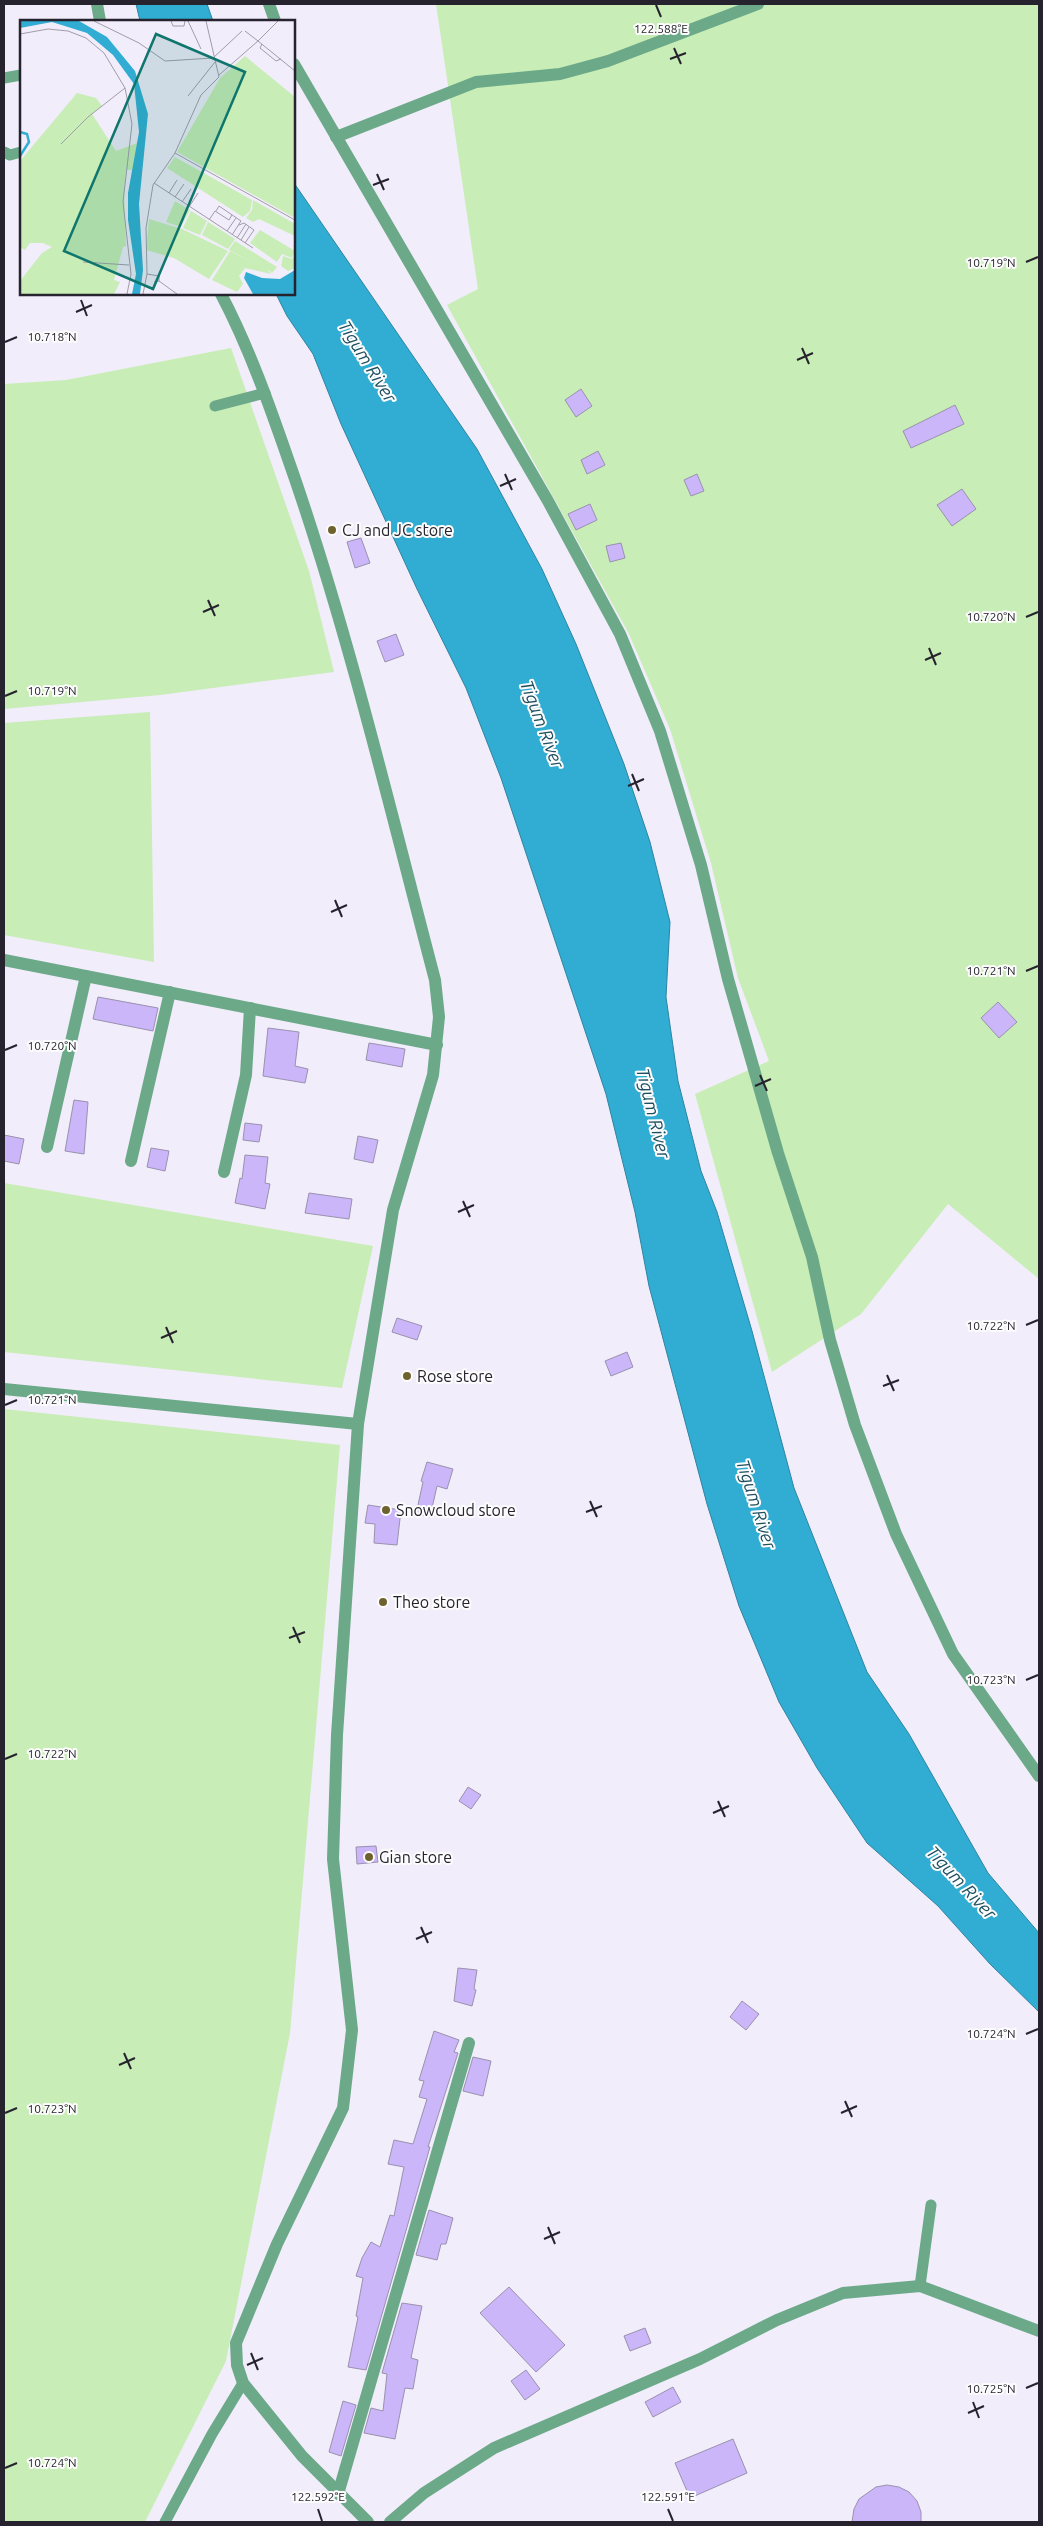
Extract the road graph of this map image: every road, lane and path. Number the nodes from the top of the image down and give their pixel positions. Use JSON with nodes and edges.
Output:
{"nodes":[{"id":1,"x":97,"y":4,"type":"edge"},
{"id":2,"x":269,"y":4,"type":"edge"},
{"id":3,"x":758,"y":4,"type":"edge"},
{"id":4,"x":100,"y":20,"type":"edge"},
{"id":5,"x":275,"y":20,"type":"edge"},
{"id":6,"x":295,"y":66,"type":"edge"},
{"id":7,"x":20,"y":75,"type":"edge"},
{"id":8,"x":4,"y":78,"type":"edge"},
{"id":9,"x":336,"y":136,"type":"junction"},
{"id":10,"x":4,"y":152,"type":"edge"},
{"id":11,"x":20,"y":152,"type":"edge"},
{"id":12,"x":222,"y":295,"type":"edge"},
{"id":13,"x":265,"y":393,"type":"junction"},
{"id":14,"x":215,"y":406,"type":"dead end"},
{"id":15,"x":4,"y":960,"type":"edge"},
{"id":16,"x":86,"y":976,"type":"junction"},
{"id":17,"x":170,"y":992,"type":"junction"},
{"id":18,"x":250,"y":1008,"type":"junction"},
{"id":19,"x":437,"y":1045,"type":"junction"},
{"id":20,"x":48,"y":1147,"type":"dead end"},
{"id":21,"x":131,"y":1161,"type":"dead end"},
{"id":22,"x":224,"y":1172,"type":"dead end"},
{"id":23,"x":4,"y":1389,"type":"edge"},
{"id":24,"x":358,"y":1424,"type":"junction"},
{"id":25,"x":1039,"y":1776,"type":"edge"},
{"id":26,"x":469,"y":2043,"type":"dead end"},
{"id":27,"x":931,"y":2205,"type":"dead end"},
{"id":28,"x":920,"y":2286,"type":"junction"},
{"id":29,"x":1039,"y":2331,"type":"edge"},
{"id":30,"x":243,"y":2383,"type":"junction"},
{"id":31,"x":338,"y":2494,"type":"junction"},
{"id":32,"x":165,"y":2522,"type":"edge"},
{"id":33,"x":368,"y":2522,"type":"edge"},
{"id":34,"x":390,"y":2522,"type":"edge"}],
"edges":[{"from":1,"to":4,"type":"street"},
{"from":2,"to":5,"type":"street"},
{"from":3,"to":9,"type":"street"},
{"from":6,"to":9,"type":"street"},
{"from":7,"to":8,"type":"lane"},
{"from":9,"to":25,"type":"street"},
{"from":10,"to":11,"type":"lane"},
{"from":12,"to":13,"type":"street"},
{"from":13,"to":14,"type":"lane"},
{"from":13,"to":19,"type":"street"},
{"from":15,"to":16,"type":"street"},
{"from":16,"to":17,"type":"street"},
{"from":16,"to":20,"type":"street"},
{"from":17,"to":18,"type":"street"},
{"from":17,"to":21,"type":"street"},
{"from":18,"to":19,"type":"street"},
{"from":18,"to":22,"type":"street"},
{"from":19,"to":24,"type":"street"},
{"from":23,"to":24,"type":"street"},
{"from":24,"to":30,"type":"street"},
{"from":26,"to":31,"type":"street"},
{"from":27,"to":28,"type":"lane"},
{"from":28,"to":29,"type":"street"},
{"from":28,"to":34,"type":"street"},
{"from":30,"to":31,"type":"street"},
{"from":30,"to":32,"type":"lane"},
{"from":31,"to":33,"type":"street"}]}
